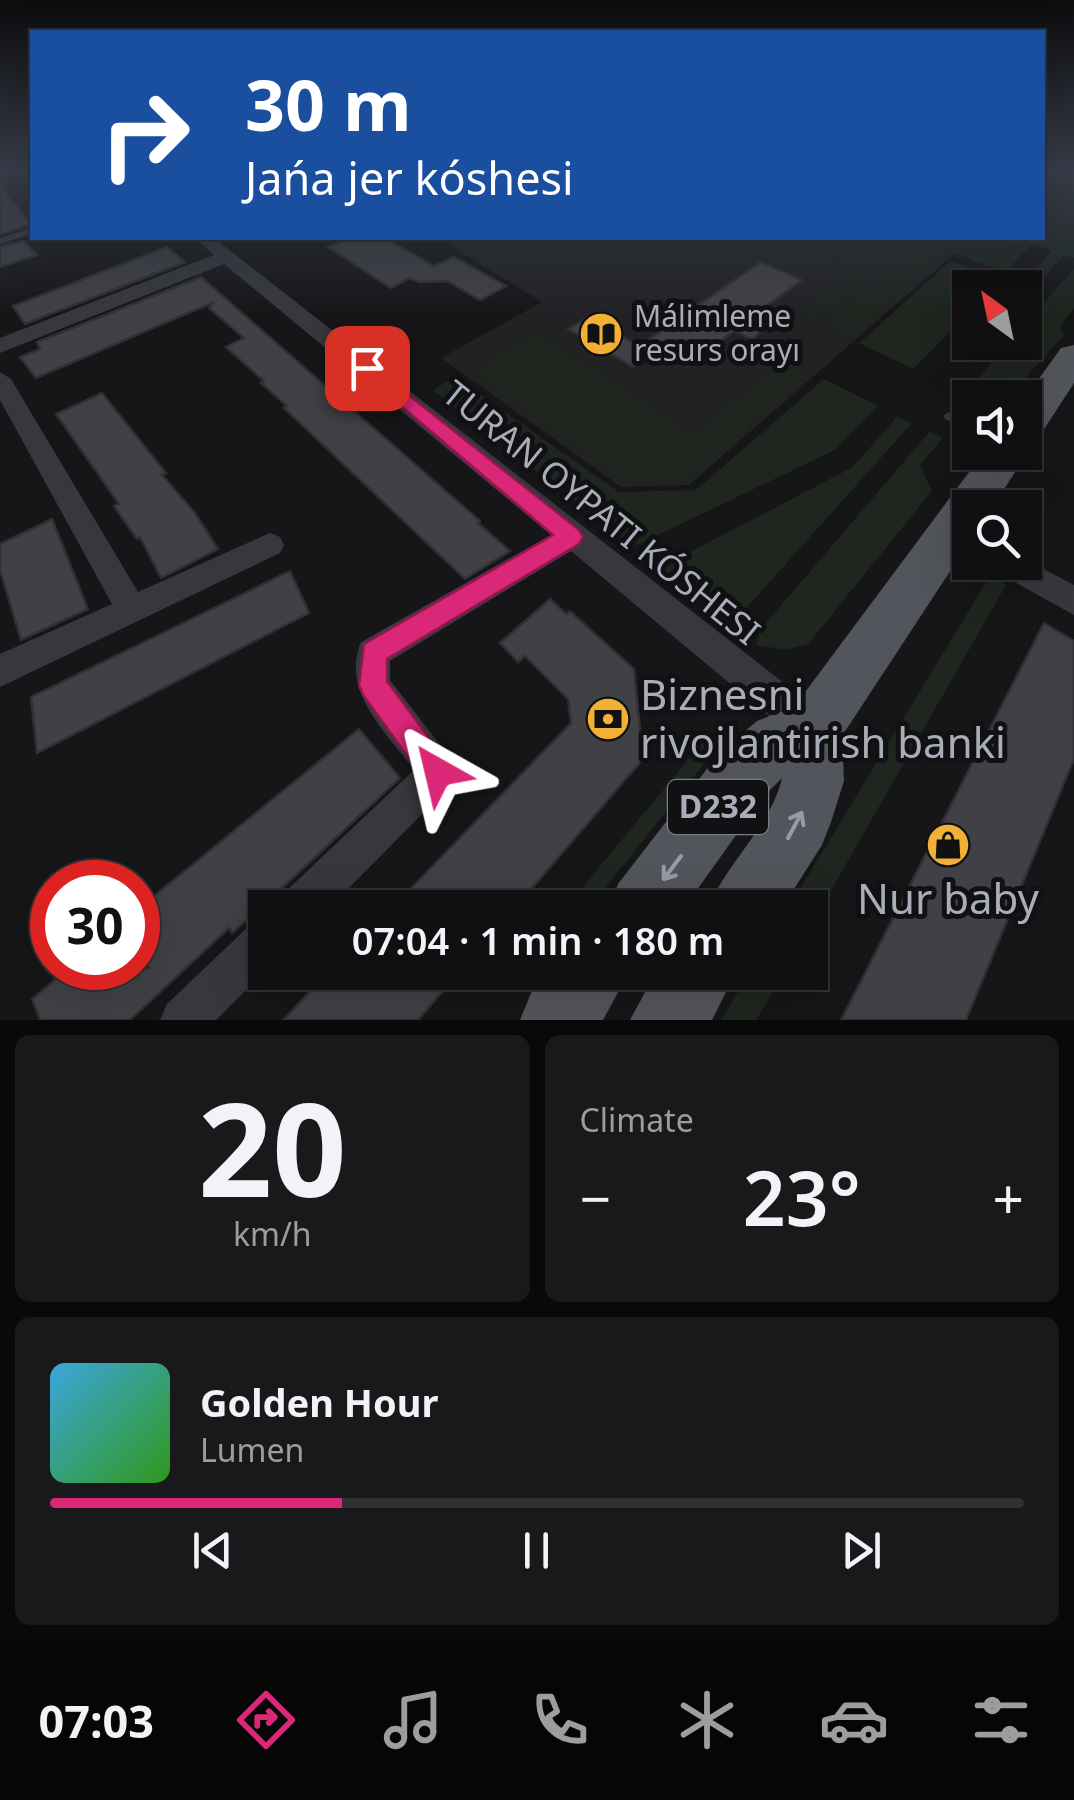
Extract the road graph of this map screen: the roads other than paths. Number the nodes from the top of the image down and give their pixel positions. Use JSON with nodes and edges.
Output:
{"nodes":[{"id":1,"x":30,"y":232,"type":"edge"},
{"id":2,"x":207,"y":240,"type":"edge"},
{"id":3,"x":0,"y":241,"type":"edge"},
{"id":4,"x":227,"y":256,"type":"junction"},
{"id":5,"x":0,"y":346,"type":"edge"},
{"id":6,"x":1067,"y":378,"type":"edge"},
{"id":7,"x":0,"y":379,"type":"edge"},
{"id":8,"x":1042,"y":407,"type":"edge"},
{"id":9,"x":949,"y":416,"type":"dead end"},
{"id":10,"x":952,"y":417,"type":"edge"},
{"id":11,"x":571,"y":537,"type":"junction"},
{"id":12,"x":270,"y":546,"type":"dead end"},
{"id":13,"x":952,"y":548,"type":"edge"},
{"id":14,"x":1037,"y":580,"type":"edge"},
{"id":15,"x":1074,"y":601,"type":"edge"},
{"id":16,"x":132,"y":610,"type":"junction"},
{"id":17,"x":0,"y":671,"type":"edge"},
{"id":18,"x":813,"y":730,"type":"junction"},
{"id":19,"x":317,"y":890,"type":"edge"},
{"id":20,"x":655,"y":890,"type":"edge"},
{"id":21,"x":754,"y":890,"type":"edge"},
{"id":22,"x":248,"y":957,"type":"edge"},
{"id":23,"x":580,"y":990,"type":"edge"},
{"id":24,"x":688,"y":990,"type":"edge"},
{"id":25,"x":183,"y":1020,"type":"edge"},
{"id":26,"x":558,"y":1020,"type":"edge"},
{"id":27,"x":668,"y":1020,"type":"edge"}],
"edges":[{"from":1,"to":3,"type":"lane"},
{"from":2,"to":4,"type":"street"},
{"from":4,"to":5,"type":"street"},
{"from":4,"to":11,"type":"street"},
{"from":6,"to":8,"type":"main road"},
{"from":7,"to":16,"type":"street"},
{"from":9,"to":10,"type":"lane"},
{"from":11,"to":18,"type":"street"},
{"from":11,"to":19,"type":"street"},
{"from":12,"to":16,"type":"street"},
{"from":13,"to":18,"type":"main road"},
{"from":14,"to":15,"type":"street"},
{"from":16,"to":17,"type":"street"},
{"from":18,"to":20,"type":"main road","number":"D232","one_way":true},
{"from":21,"to":18,"type":"main road","number":"D232","one_way":true},
{"from":22,"to":25,"type":"street"},
{"from":23,"to":26,"type":"main road"},
{"from":24,"to":27,"type":"main road"}]}
